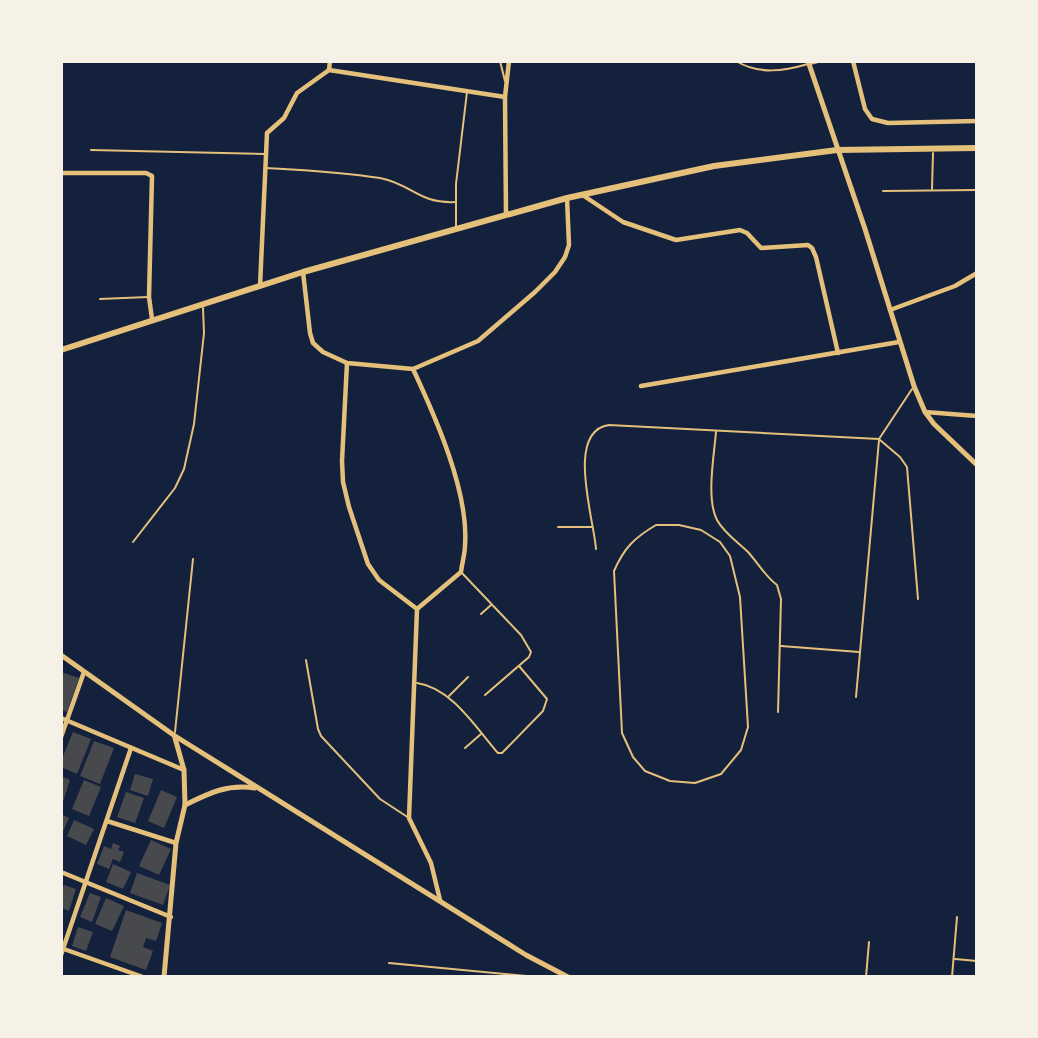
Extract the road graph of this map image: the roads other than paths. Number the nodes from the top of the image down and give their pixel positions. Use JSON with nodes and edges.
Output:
{"nodes":[{"id":1,"x":330,"y":61,"type":"edge"},
{"id":2,"x":500,"y":61,"type":"edge"},
{"id":3,"x":509,"y":61,"type":"edge"},
{"id":4,"x":736,"y":61,"type":"edge"},
{"id":5,"x":817,"y":61,"type":"edge"},
{"id":6,"x":853,"y":61,"type":"edge"},
{"id":7,"x":809,"y":62,"type":"edge"},
{"id":8,"x":329,"y":70,"type":"junction"},
{"id":9,"x":506,"y":83,"type":"junction"},
{"id":10,"x":468,"y":91,"type":"junction"},
{"id":11,"x":505,"y":97,"type":"junction"},
{"id":12,"x":977,"y":121,"type":"edge"},
{"id":13,"x":977,"y":148,"type":"edge"},
{"id":14,"x":933,"y":149,"type":"junction"},
{"id":15,"x":91,"y":150,"type":"dead end"},
{"id":16,"x":837,"y":150,"type":"junction"},
{"id":17,"x":266,"y":154,"type":"junction"},
{"id":18,"x":265,"y":168,"type":"junction"},
{"id":19,"x":61,"y":173,"type":"edge"},
{"id":20,"x":932,"y":190,"type":"junction"},
{"id":21,"x":977,"y":190,"type":"edge"},
{"id":22,"x":883,"y":191,"type":"dead end"},
{"id":23,"x":583,"y":195,"type":"junction"},
{"id":24,"x":567,"y":198,"type":"junction"},
{"id":25,"x":456,"y":202,"type":"junction"},
{"id":26,"x":506,"y":215,"type":"junction"},
{"id":27,"x":456,"y":229,"type":"junction"},
{"id":28,"x":303,"y":272,"type":"junction"},
{"id":29,"x":977,"y":273,"type":"edge"},
{"id":30,"x":260,"y":286,"type":"junction"},
{"id":31,"x":149,"y":297,"type":"junction"},
{"id":32,"x":100,"y":299,"type":"dead end"},
{"id":33,"x":203,"y":304,"type":"junction"},
{"id":34,"x":890,"y":310,"type":"junction"},
{"id":35,"x":152,"y":319,"type":"junction"},
{"id":36,"x":899,"y":342,"type":"junction"},
{"id":37,"x":61,"y":350,"type":"edge"},
{"id":38,"x":838,"y":353,"type":"junction"},
{"id":39,"x":347,"y":363,"type":"junction"},
{"id":40,"x":413,"y":369,"type":"junction"},
{"id":41,"x":641,"y":386,"type":"dead end"},
{"id":42,"x":914,"y":386,"type":"junction"},
{"id":43,"x":925,"y":412,"type":"junction"},
{"id":44,"x":977,"y":416,"type":"edge"},
{"id":45,"x":716,"y":431,"type":"junction"},
{"id":46,"x":879,"y":439,"type":"junction"},
{"id":47,"x":977,"y":465,"type":"edge"},
{"id":48,"x":558,"y":527,"type":"dead end"},
{"id":49,"x":593,"y":527,"type":"junction"},
{"id":50,"x":133,"y":542,"type":"dead end"},
{"id":51,"x":596,"y":548,"type":"dead end"},
{"id":52,"x":193,"y":559,"type":"dead end"},
{"id":53,"x":461,"y":572,"type":"junction"},
{"id":54,"x":918,"y":599,"type":"dead end"},
{"id":55,"x":492,"y":604,"type":"junction"},
{"id":56,"x":417,"y":609,"type":"junction"},
{"id":57,"x":481,"y":614,"type":"dead end"},
{"id":58,"x":780,"y":646,"type":"junction"},
{"id":59,"x":859,"y":652,"type":"junction"},
{"id":60,"x":61,"y":654,"type":"edge"},
{"id":61,"x":306,"y":660,"type":"dead end"},
{"id":62,"x":519,"y":666,"type":"junction"},
{"id":63,"x":85,"y":671,"type":"junction"},
{"id":64,"x":468,"y":677,"type":"dead end"},
{"id":65,"x":416,"y":682,"type":"junction"},
{"id":66,"x":485,"y":695,"type":"dead end"},
{"id":67,"x":856,"y":697,"type":"dead end"},
{"id":68,"x":447,"y":698,"type":"junction"},
{"id":69,"x":778,"y":712,"type":"dead end"},
{"id":70,"x":64,"y":719,"type":"edge"},
{"id":71,"x":481,"y":733,"type":"junction"},
{"id":72,"x":174,"y":736,"type":"junction"},
{"id":73,"x":61,"y":737,"type":"edge"},
{"id":74,"x":131,"y":748,"type":"junction"},
{"id":75,"x":465,"y":748,"type":"dead end"},
{"id":76,"x":184,"y":771,"type":"junction"},
{"id":77,"x":259,"y":788,"type":"junction"},
{"id":78,"x":185,"y":805,"type":"junction"},
{"id":79,"x":410,"y":818,"type":"junction"},
{"id":80,"x":107,"y":821,"type":"junction"},
{"id":81,"x":176,"y":843,"type":"junction"},
{"id":82,"x":61,"y":872,"type":"edge"},
{"id":83,"x":87,"y":882,"type":"junction"},
{"id":84,"x":440,"y":901,"type":"junction"},
{"id":85,"x":171,"y":917,"type":"junction"},
{"id":86,"x":957,"y":917,"type":"dead end"},
{"id":87,"x":869,"y":942,"type":"dead end"},
{"id":88,"x":62,"y":951,"type":"edge"},
{"id":89,"x":954,"y":959,"type":"junction"},
{"id":90,"x":977,"y":961,"type":"edge"},
{"id":91,"x":389,"y":962,"type":"dead end"},
{"id":92,"x":143,"y":977,"type":"edge"},
{"id":93,"x":164,"y":977,"type":"edge"},
{"id":94,"x":537,"y":977,"type":"edge"},
{"id":95,"x":568,"y":977,"type":"edge"},
{"id":96,"x":866,"y":977,"type":"edge"},
{"id":97,"x":952,"y":977,"type":"edge"}],
"edges":[{"from":1,"to":8,"type":"street"},
{"from":2,"to":9,"type":"lane"},
{"from":3,"to":9,"type":"street"},
{"from":4,"to":7,"type":"lane"},
{"from":5,"to":7,"type":"street"},
{"from":6,"to":12,"type":"street"},
{"from":7,"to":16,"type":"street"},
{"from":8,"to":10,"type":"street"},
{"from":8,"to":17,"type":"street"},
{"from":9,"to":11,"type":"street"},
{"from":10,"to":11,"type":"street"},
{"from":10,"to":25,"type":"lane"},
{"from":11,"to":26,"type":"street"},
{"from":13,"to":14,"type":"main road"},
{"from":14,"to":16,"type":"main road"},
{"from":14,"to":20,"type":"lane"},
{"from":15,"to":17,"type":"lane"},
{"from":16,"to":23,"type":"main road"},
{"from":16,"to":34,"type":"street"},
{"from":17,"to":18,"type":"street"},
{"from":18,"to":25,"type":"lane"},
{"from":18,"to":30,"type":"street"},
{"from":19,"to":31,"type":"street"},
{"from":20,"to":21,"type":"lane"},
{"from":20,"to":22,"type":"lane"},
{"from":23,"to":24,"type":"main road"},
{"from":23,"to":38,"type":"street"},
{"from":24,"to":26,"type":"main road"},
{"from":24,"to":40,"type":"street"},
{"from":25,"to":27,"type":"lane"},
{"from":26,"to":27,"type":"main road"},
{"from":27,"to":28,"type":"main road"},
{"from":28,"to":30,"type":"main road"},
{"from":28,"to":39,"type":"street"},
{"from":29,"to":34,"type":"street"},
{"from":30,"to":33,"type":"main road"},
{"from":31,"to":32,"type":"lane"},
{"from":31,"to":35,"type":"street"},
{"from":33,"to":35,"type":"main road"},
{"from":33,"to":50,"type":"lane"},
{"from":34,"to":36,"type":"street"},
{"from":35,"to":37,"type":"main road"},
{"from":36,"to":38,"type":"street"},
{"from":36,"to":42,"type":"street"},
{"from":38,"to":41,"type":"street"},
{"from":39,"to":40,"type":"street"},
{"from":39,"to":56,"type":"street"},
{"from":40,"to":53,"type":"street"},
{"from":42,"to":43,"type":"street"},
{"from":42,"to":46,"type":"lane"},
{"from":43,"to":44,"type":"street"},
{"from":43,"to":47,"type":"street"},
{"from":45,"to":46,"type":"lane"},
{"from":45,"to":49,"type":"lane"},
{"from":45,"to":58,"type":"lane"},
{"from":46,"to":54,"type":"lane"},
{"from":46,"to":59,"type":"lane"},
{"from":48,"to":49,"type":"lane"},
{"from":49,"to":51,"type":"lane"},
{"from":52,"to":72,"type":"lane"},
{"from":53,"to":55,"type":"lane"},
{"from":53,"to":56,"type":"street"},
{"from":55,"to":57,"type":"lane"},
{"from":55,"to":62,"type":"lane"},
{"from":56,"to":65,"type":"street"},
{"from":58,"to":59,"type":"lane"},
{"from":58,"to":69,"type":"lane"},
{"from":59,"to":67,"type":"lane"},
{"from":60,"to":63,"type":"street"},
{"from":61,"to":79,"type":"lane"},
{"from":62,"to":66,"type":"lane"},
{"from":62,"to":71,"type":"lane"},
{"from":63,"to":70,"type":"street"},
{"from":63,"to":72,"type":"street"},
{"from":64,"to":68,"type":"lane"},
{"from":65,"to":68,"type":"lane"},
{"from":65,"to":79,"type":"street"},
{"from":68,"to":71,"type":"lane"},
{"from":70,"to":73,"type":"street"},
{"from":70,"to":74,"type":"street"},
{"from":71,"to":75,"type":"lane"},
{"from":72,"to":76,"type":"street"},
{"from":72,"to":77,"type":"street"},
{"from":74,"to":76,"type":"street"},
{"from":74,"to":80,"type":"street"},
{"from":76,"to":78,"type":"street"},
{"from":77,"to":78,"type":"street"},
{"from":77,"to":84,"type":"street"},
{"from":78,"to":81,"type":"street"},
{"from":79,"to":84,"type":"street"},
{"from":80,"to":81,"type":"street"},
{"from":80,"to":83,"type":"street"},
{"from":81,"to":85,"type":"street"},
{"from":82,"to":83,"type":"street"},
{"from":83,"to":85,"type":"street"},
{"from":83,"to":88,"type":"street"},
{"from":84,"to":95,"type":"street"},
{"from":85,"to":93,"type":"street"},
{"from":86,"to":89,"type":"lane"},
{"from":87,"to":96,"type":"lane"},
{"from":88,"to":92,"type":"street"},
{"from":89,"to":90,"type":"lane"},
{"from":89,"to":97,"type":"lane"},
{"from":91,"to":94,"type":"lane"}]}
